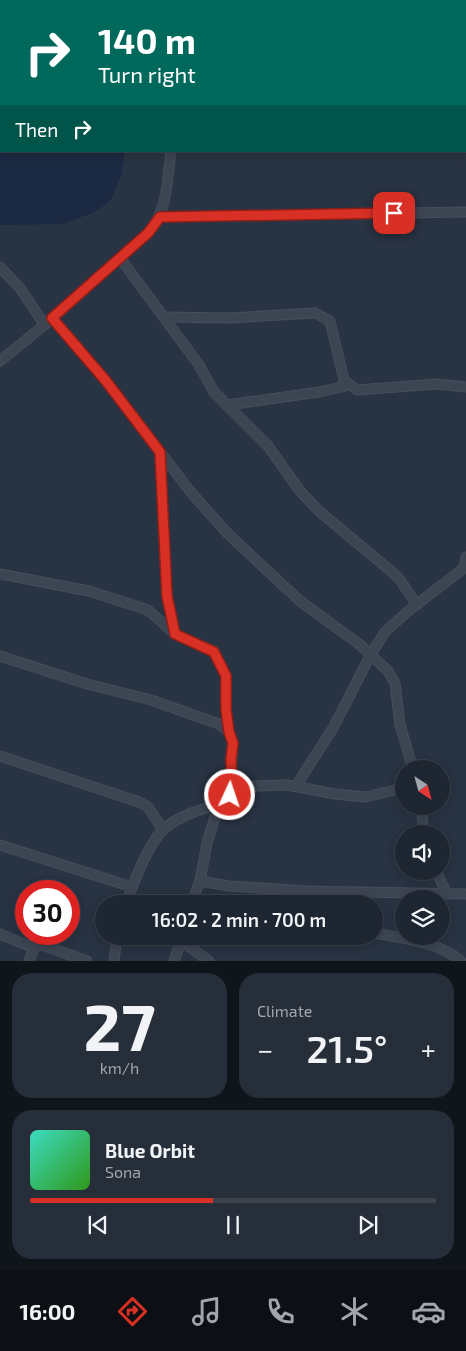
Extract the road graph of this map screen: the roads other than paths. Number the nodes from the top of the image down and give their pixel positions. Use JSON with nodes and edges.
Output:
{"nodes":[{"id":1,"x":171,"y":152,"type":"edge"},
{"id":2,"x":466,"y":212,"type":"edge"},
{"id":3,"x":160,"y":217,"type":"junction"},
{"id":4,"x":120,"y":258,"type":"junction"},
{"id":5,"x":0,"y":267,"type":"edge"},
{"id":6,"x":165,"y":317,"type":"junction"},
{"id":7,"x":52,"y":318,"type":"junction"},
{"id":8,"x":44,"y":324,"type":"junction"},
{"id":9,"x":0,"y":361,"type":"edge"},
{"id":10,"x":350,"y":385,"type":"junction"},
{"id":11,"x":466,"y":386,"type":"edge"},
{"id":12,"x":227,"y":404,"type":"junction"},
{"id":13,"x":160,"y":452,"type":"junction"},
{"id":14,"x":466,"y":557,"type":"edge"},
{"id":15,"x":465,"y":567,"type":"edge"},
{"id":16,"x":0,"y":574,"type":"edge"},
{"id":17,"x":417,"y":605,"type":"junction"},
{"id":18,"x":175,"y":634,"type":"junction"},
{"id":19,"x":370,"y":654,"type":"junction"},
{"id":20,"x":0,"y":656,"type":"edge"},
{"id":21,"x":229,"y":732,"type":"junction"},
{"id":22,"x":0,"y":756,"type":"edge"},
{"id":23,"x":410,"y":760,"type":"edge"},
{"id":24,"x":296,"y":786,"type":"junction"},
{"id":25,"x":395,"y":790,"type":"edge"},
{"id":26,"x":230,"y":795,"type":"junction"},
{"id":27,"x":221,"y":804,"type":"junction"},
{"id":28,"x":162,"y":830,"type":"junction"},
{"id":29,"x":0,"y":845,"type":"edge"},
{"id":30,"x":200,"y":881,"type":"junction"},
{"id":31,"x":132,"y":887,"type":"junction"},
{"id":32,"x":306,"y":891,"type":"junction"},
{"id":33,"x":395,"y":893,"type":"edge"},
{"id":34,"x":450,"y":894,"type":"edge"},
{"id":35,"x":466,"y":894,"type":"edge"},
{"id":36,"x":129,"y":895,"type":"edge"},
{"id":37,"x":195,"y":895,"type":"edge"},
{"id":38,"x":306,"y":895,"type":"edge"},
{"id":39,"x":0,"y":934,"type":"edge"},
{"id":40,"x":383,"y":935,"type":"edge"},
{"id":41,"x":116,"y":945,"type":"edge"},
{"id":42,"x":180,"y":945,"type":"edge"},
{"id":43,"x":189,"y":945,"type":"edge"},
{"id":44,"x":34,"y":948,"type":"junction"},
{"id":45,"x":29,"y":961,"type":"edge"},
{"id":46,"x":87,"y":961,"type":"edge"},
{"id":47,"x":114,"y":961,"type":"edge"},
{"id":48,"x":174,"y":961,"type":"edge"},
{"id":49,"x":209,"y":961,"type":"edge"},
{"id":50,"x":461,"y":961,"type":"edge"}],
"edges":[{"from":1,"to":3,"type":"street"},
{"from":2,"to":3,"type":"street"},
{"from":3,"to":4,"type":"street"},
{"from":4,"to":6,"type":"street"},
{"from":4,"to":7,"type":"street"},
{"from":5,"to":8,"type":"street"},
{"from":6,"to":10,"type":"street"},
{"from":6,"to":12,"type":"street"},
{"from":7,"to":8,"type":"street"},
{"from":7,"to":13,"type":"street"},
{"from":8,"to":9,"type":"street"},
{"from":10,"to":11,"type":"street"},
{"from":10,"to":12,"type":"street"},
{"from":12,"to":17,"type":"street"},
{"from":13,"to":18,"type":"street"},
{"from":13,"to":19,"type":"street"},
{"from":14,"to":15,"type":"street"},
{"from":15,"to":17,"type":"street"},
{"from":16,"to":18,"type":"street"},
{"from":17,"to":19,"type":"street"},
{"from":18,"to":21,"type":"street"},
{"from":19,"to":23,"type":"street"},
{"from":19,"to":24,"type":"street"},
{"from":20,"to":21,"type":"street"},
{"from":21,"to":26,"type":"street"},
{"from":22,"to":28,"type":"street"},
{"from":24,"to":25,"type":"street"},
{"from":24,"to":26,"type":"street"},
{"from":26,"to":27,"type":"street"},
{"from":27,"to":28,"type":"street"},
{"from":27,"to":30,"type":"street"},
{"from":28,"to":31,"type":"street"},
{"from":29,"to":31,"type":"street"},
{"from":30,"to":32,"type":"street"},
{"from":30,"to":37,"type":"street"},
{"from":31,"to":36,"type":"street"},
{"from":32,"to":33,"type":"street"},
{"from":32,"to":38,"type":"street"},
{"from":34,"to":35,"type":"street"},
{"from":39,"to":44,"type":"street"},
{"from":40,"to":50,"type":"street"},
{"from":41,"to":47,"type":"street"},
{"from":42,"to":48,"type":"street"},
{"from":43,"to":49,"type":"street"},
{"from":44,"to":45,"type":"street"},
{"from":44,"to":46,"type":"street"}]}
